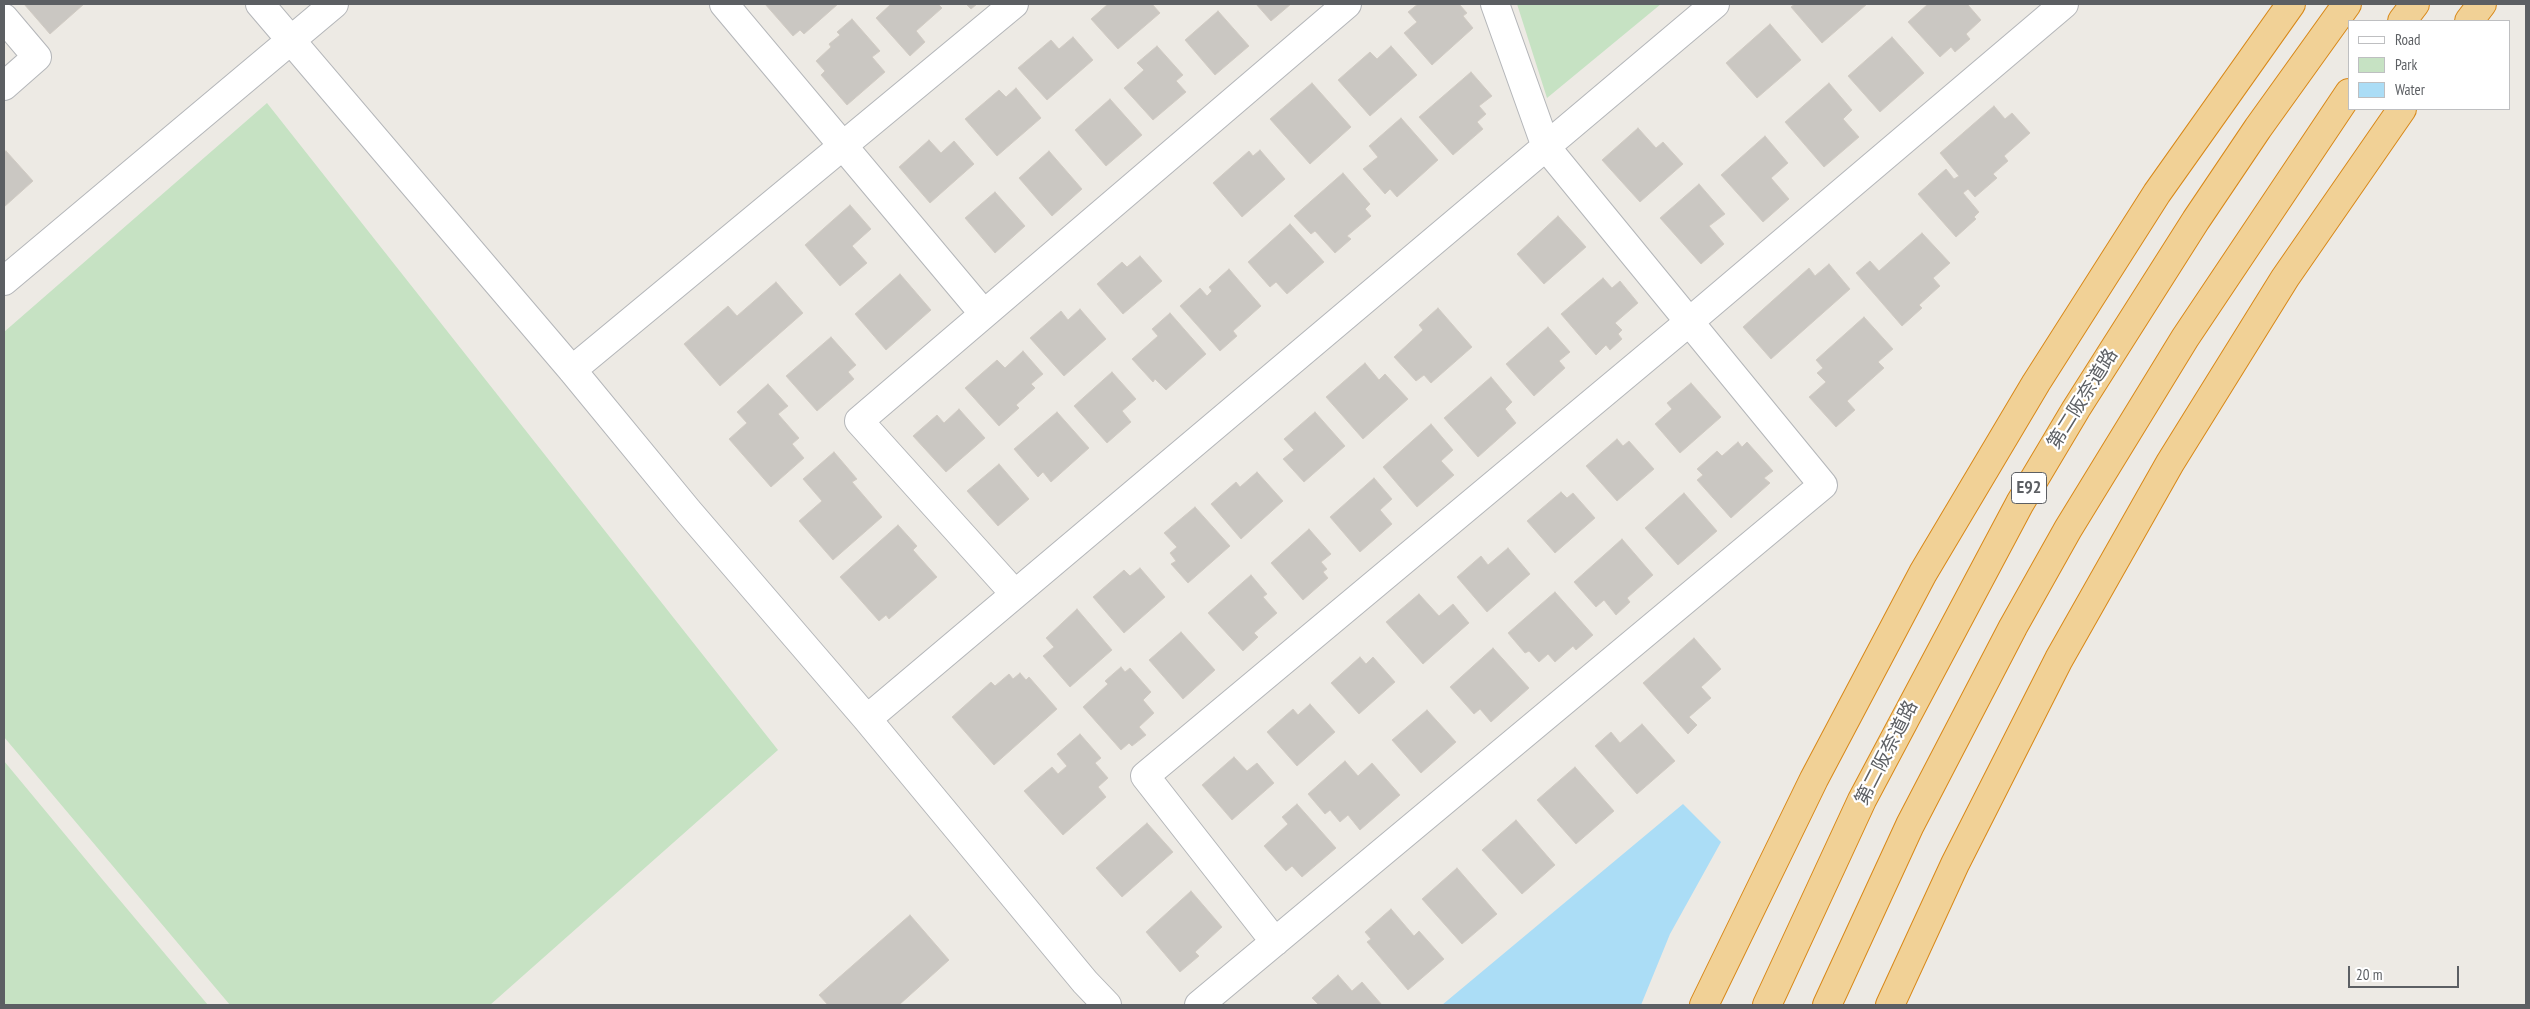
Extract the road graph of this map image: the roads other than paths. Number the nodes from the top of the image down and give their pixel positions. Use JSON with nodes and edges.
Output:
{"nodes":[{"id":1,"x":260,"y":4,"type":"edge"},
{"id":2,"x":334,"y":4,"type":"edge"},
{"id":3,"x":724,"y":4,"type":"edge"},
{"id":4,"x":1014,"y":4,"type":"edge"},
{"id":5,"x":1347,"y":4,"type":"edge"},
{"id":6,"x":1495,"y":4,"type":"edge"},
{"id":7,"x":1715,"y":4,"type":"edge"},
{"id":8,"x":2064,"y":4,"type":"edge"},
{"id":9,"x":2290,"y":4,"type":"edge"},
{"id":10,"x":2347,"y":4,"type":"edge"},
{"id":11,"x":2415,"y":4,"type":"edge"},
{"id":12,"x":2482,"y":4,"type":"edge"},
{"id":13,"x":4,"y":18,"type":"edge"},
{"id":14,"x":2403,"y":20,"type":"edge"},
{"id":15,"x":2470,"y":20,"type":"edge"},
{"id":16,"x":291,"y":40,"type":"junction"},
{"id":17,"x":4,"y":86,"type":"edge"},
{"id":18,"x":2348,"y":94,"type":"edge"},
{"id":19,"x":2401,"y":110,"type":"edge"},
{"id":20,"x":843,"y":146,"type":"junction"},
{"id":21,"x":1546,"y":147,"type":"junction"},
{"id":22,"x":4,"y":280,"type":"edge"},
{"id":23,"x":984,"y":314,"type":"junction"},
{"id":24,"x":1689,"y":322,"type":"junction"},
{"id":25,"x":572,"y":370,"type":"junction"},
{"id":26,"x":1015,"y":594,"type":"junction"},
{"id":27,"x":868,"y":719,"type":"junction"},
{"id":28,"x":1275,"y":942,"type":"junction"},
{"id":29,"x":1107,"y":1005,"type":"edge"},
{"id":30,"x":1199,"y":1005,"type":"edge"},
{"id":31,"x":1704,"y":1005,"type":"edge"},
{"id":32,"x":1767,"y":1005,"type":"edge"},
{"id":33,"x":1827,"y":1005,"type":"edge"},
{"id":34,"x":1890,"y":1005,"type":"edge"}],
"edges":[{"from":1,"to":16,"type":"street"},
{"from":2,"to":16,"type":"street"},
{"from":3,"to":20,"type":"street"},
{"from":4,"to":20,"type":"street"},
{"from":5,"to":23,"type":"street"},
{"from":6,"to":21,"type":"street"},
{"from":7,"to":21,"type":"street"},
{"from":8,"to":24,"type":"street"},
{"from":9,"to":31,"type":"highway"},
{"from":10,"to":32,"type":"highway","name":"第二阪奈道路","number":"E92"},
{"from":11,"to":14,"type":"highway"},
{"from":12,"to":15,"type":"highway"},
{"from":13,"to":17,"type":"street"},
{"from":16,"to":22,"type":"street"},
{"from":16,"to":25,"type":"street"},
{"from":18,"to":33,"type":"highway"},
{"from":19,"to":34,"type":"highway"},
{"from":20,"to":23,"type":"street"},
{"from":20,"to":25,"type":"street"},
{"from":21,"to":24,"type":"street"},
{"from":21,"to":26,"type":"street"},
{"from":23,"to":26,"type":"street"},
{"from":24,"to":28,"type":"street"},
{"from":24,"to":28,"type":"street"},
{"from":25,"to":27,"type":"street"},
{"from":26,"to":27,"type":"street"},
{"from":27,"to":29,"type":"street"},
{"from":28,"to":30,"type":"street"}]}
